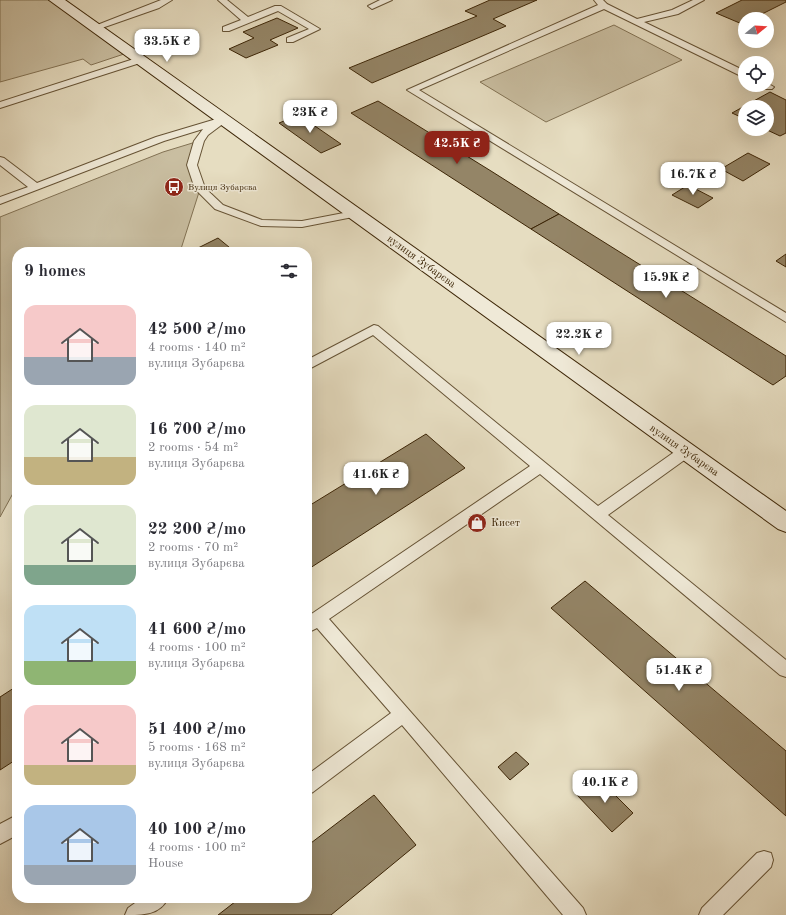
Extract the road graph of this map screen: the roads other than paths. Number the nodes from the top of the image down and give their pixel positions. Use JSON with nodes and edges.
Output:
{"nodes":[{"id":1,"x":56,"y":0,"type":"edge"},
{"id":2,"x":168,"y":0,"type":"edge"},
{"id":3,"x":222,"y":0,"type":"edge"},
{"id":4,"x":388,"y":0,"type":"edge"},
{"id":5,"x":700,"y":0,"type":"edge"},
{"id":6,"x":601,"y":3,"type":"edge"},
{"id":7,"x":372,"y":6,"type":"dead end"},
{"id":8,"x":248,"y":20,"type":"junction"},
{"id":9,"x":635,"y":22,"type":"junction"},
{"id":10,"x":96,"y":27,"type":"junction"},
{"id":11,"x":226,"y":29,"type":"dead end"},
{"id":12,"x":290,"y":40,"type":"dead end"},
{"id":13,"x":140,"y":60,"type":"junction"},
{"id":14,"x":738,"y":72,"type":"edge"},
{"id":15,"x":0,"y":105,"type":"edge"},
{"id":16,"x":223,"y":120,"type":"junction"},
{"id":17,"x":0,"y":160,"type":"edge"},
{"id":18,"x":35,"y":187,"type":"junction"},
{"id":19,"x":0,"y":201,"type":"edge"},
{"id":20,"x":354,"y":214,"type":"junction"},
{"id":21,"x":786,"y":318,"type":"edge"},
{"id":22,"x":312,"y":363,"type":"edge"},
{"id":23,"x":685,"y":452,"type":"junction"},
{"id":24,"x":540,"y":467,"type":"junction"},
{"id":25,"x":597,"y":515,"type":"junction"},
{"id":26,"x":786,"y":522,"type":"edge"},
{"id":27,"x":313,"y":622,"type":"edge"},
{"id":28,"x":786,"y":670,"type":"edge"},
{"id":29,"x":403,"y":714,"type":"junction"},
{"id":30,"x":312,"y":782,"type":"edge"},
{"id":31,"x":12,"y":827,"type":"edge"},
{"id":32,"x":0,"y":835,"type":"edge"},
{"id":33,"x":764,"y":860,"type":"dead end"},
{"id":34,"x":151,"y":903,"type":"edge"},
{"id":35,"x":135,"y":915,"type":"edge"},
{"id":36,"x":576,"y":915,"type":"edge"},
{"id":37,"x":709,"y":915,"type":"edge"}],
"edges":[{"from":1,"to":10,"type":"street","name":"вулиця Зубарєва"},
{"from":2,"to":10,"type":"lane"},
{"from":3,"to":8,"type":"lane"},
{"from":4,"to":7,"type":"lane"},
{"from":5,"to":9,"type":"lane"},
{"from":6,"to":9,"type":"lane"},
{"from":6,"to":21,"type":"lane"},
{"from":8,"to":11,"type":"lane"},
{"from":8,"to":12,"type":"lane"},
{"from":9,"to":14,"type":"lane"},
{"from":10,"to":13,"type":"street","name":"вулиця Зубарєва"},
{"from":13,"to":15,"type":"lane"},
{"from":13,"to":16,"type":"street","name":"вулиця Зубарєва"},
{"from":16,"to":18,"type":"lane"},
{"from":16,"to":20,"type":"street","name":"вулиця Зубарєва"},
{"from":16,"to":20,"type":"lane"},
{"from":17,"to":18,"type":"lane"},
{"from":18,"to":19,"type":"lane"},
{"from":20,"to":23,"type":"street","name":"вулиця Зубарєва"},
{"from":22,"to":24,"type":"lane"},
{"from":23,"to":25,"type":"lane"},
{"from":23,"to":26,"type":"street","name":"вулиця Зубарєва"},
{"from":24,"to":25,"type":"lane"},
{"from":24,"to":27,"type":"lane"},
{"from":25,"to":28,"type":"lane"},
{"from":27,"to":29,"type":"lane"},
{"from":29,"to":30,"type":"lane"},
{"from":29,"to":36,"type":"lane"},
{"from":31,"to":32,"type":"lane"},
{"from":33,"to":37,"type":"lane"},
{"from":34,"to":35,"type":"lane"}]}
